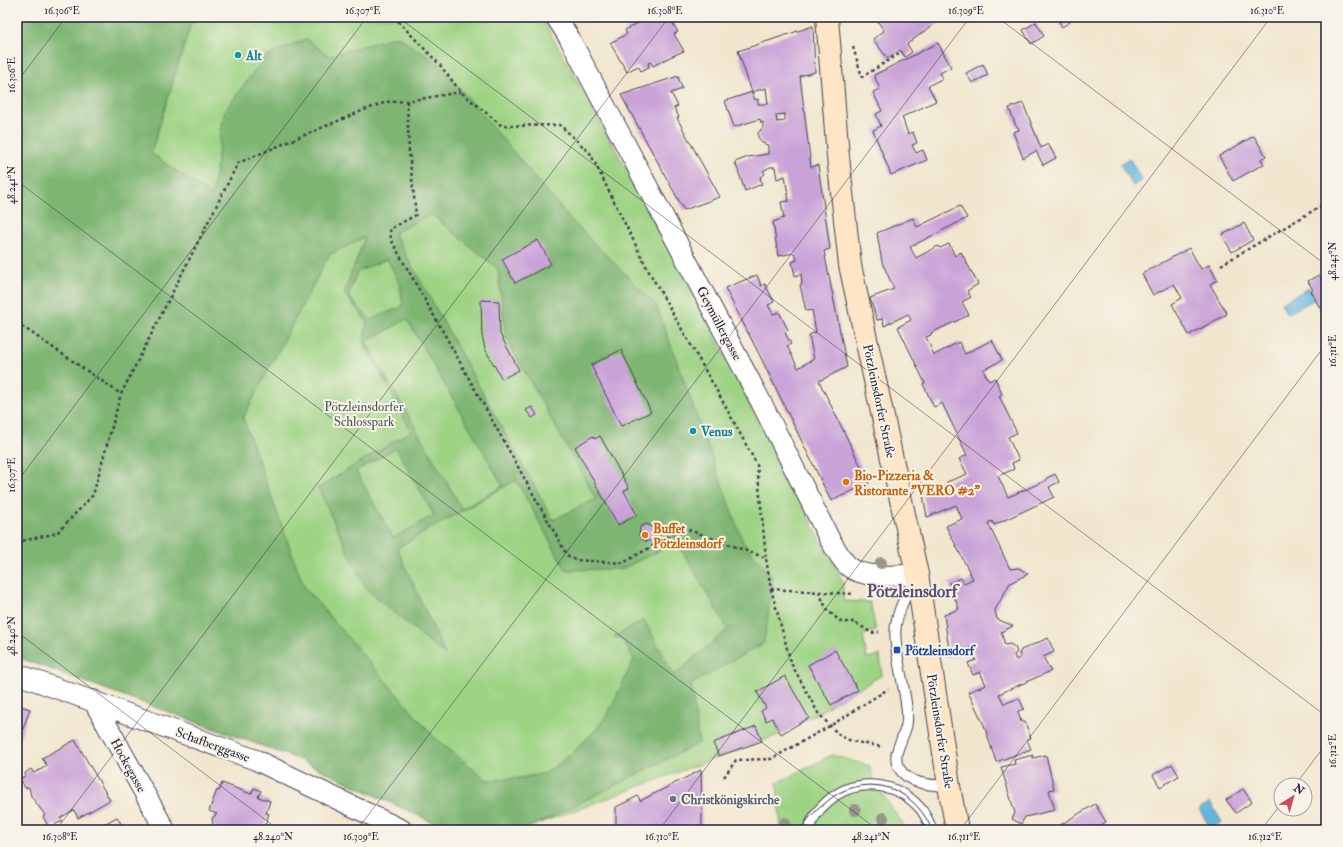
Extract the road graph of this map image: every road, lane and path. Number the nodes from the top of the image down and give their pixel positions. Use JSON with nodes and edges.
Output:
{"nodes":[{"id":1,"x":394,"y":17,"type":"edge"},
{"id":2,"x":556,"y":17,"type":"edge"},
{"id":3,"x":827,"y":17,"type":"edge"},
{"id":4,"x":851,"y":42,"type":"dead end"},
{"id":5,"x":902,"y":52,"type":"dead end"},
{"id":6,"x":461,"y":92,"type":"junction"},
{"id":7,"x":407,"y":101,"type":"junction"},
{"id":8,"x":1326,"y":203,"type":"edge"},
{"id":9,"x":1221,"y":265,"type":"dead end"},
{"id":10,"x":17,"y":323,"type":"edge"},
{"id":11,"x":121,"y":394,"type":"junction"},
{"id":12,"x":17,"y":542,"type":"edge"},
{"id":13,"x":766,"y":558,"type":"junction"},
{"id":14,"x":917,"y":574,"type":"junction"},
{"id":15,"x":771,"y":589,"type":"junction"},
{"id":16,"x":819,"y":592,"type":"junction"},
{"id":17,"x":857,"y":594,"type":"dead end"},
{"id":18,"x":884,"y":631,"type":"dead end"},
{"id":19,"x":17,"y":674,"type":"edge"},
{"id":20,"x":888,"y":690,"type":"dead end"},
{"id":21,"x":93,"y":700,"type":"junction"},
{"id":22,"x":830,"y":726,"type":"junction"},
{"id":23,"x":884,"y":747,"type":"dead end"},
{"id":24,"x":724,"y":776,"type":"dead end"},
{"id":25,"x":948,"y":786,"type":"junction"},
{"id":26,"x":165,"y":830,"type":"edge"},
{"id":27,"x":402,"y":830,"type":"edge"},
{"id":28,"x":809,"y":830,"type":"edge"},
{"id":29,"x":932,"y":830,"type":"edge"},
{"id":30,"x":957,"y":830,"type":"edge"}],
"edges":[{"from":1,"to":6,"type":"path"},
{"from":2,"to":14,"type":"street","name":"Geymüllergasse"},
{"from":3,"to":14,"type":"street","name":"Pötzleinsdorfer Straße"},
{"from":4,"to":5,"type":"path"},
{"from":6,"to":7,"type":"path"},
{"from":6,"to":13,"type":"path"},
{"from":7,"to":11,"type":"path"},
{"from":7,"to":13,"type":"path"},
{"from":8,"to":9,"type":"path"},
{"from":10,"to":11,"type":"path"},
{"from":11,"to":12,"type":"path"},
{"from":13,"to":15,"type":"path"},
{"from":14,"to":25,"type":"street","name":"Pötzleinsdorfer Straße"},
{"from":14,"to":25,"type":"lane"},
{"from":15,"to":16,"type":"path"},
{"from":15,"to":22,"type":"path"},
{"from":16,"to":17,"type":"path"},
{"from":16,"to":18,"type":"path"},
{"from":19,"to":21,"type":"street","name":"Schafberggasse"},
{"from":20,"to":22,"type":"path"},
{"from":21,"to":26,"type":"street","name":"Hockegasse"},
{"from":21,"to":27,"type":"street","name":"Schafberggasse"},
{"from":22,"to":23,"type":"path"},
{"from":22,"to":24,"type":"path"},
{"from":25,"to":30,"type":"street","name":"Pötzleinsdorfer Straße"},
{"from":28,"to":29,"type":"lane"}]}
